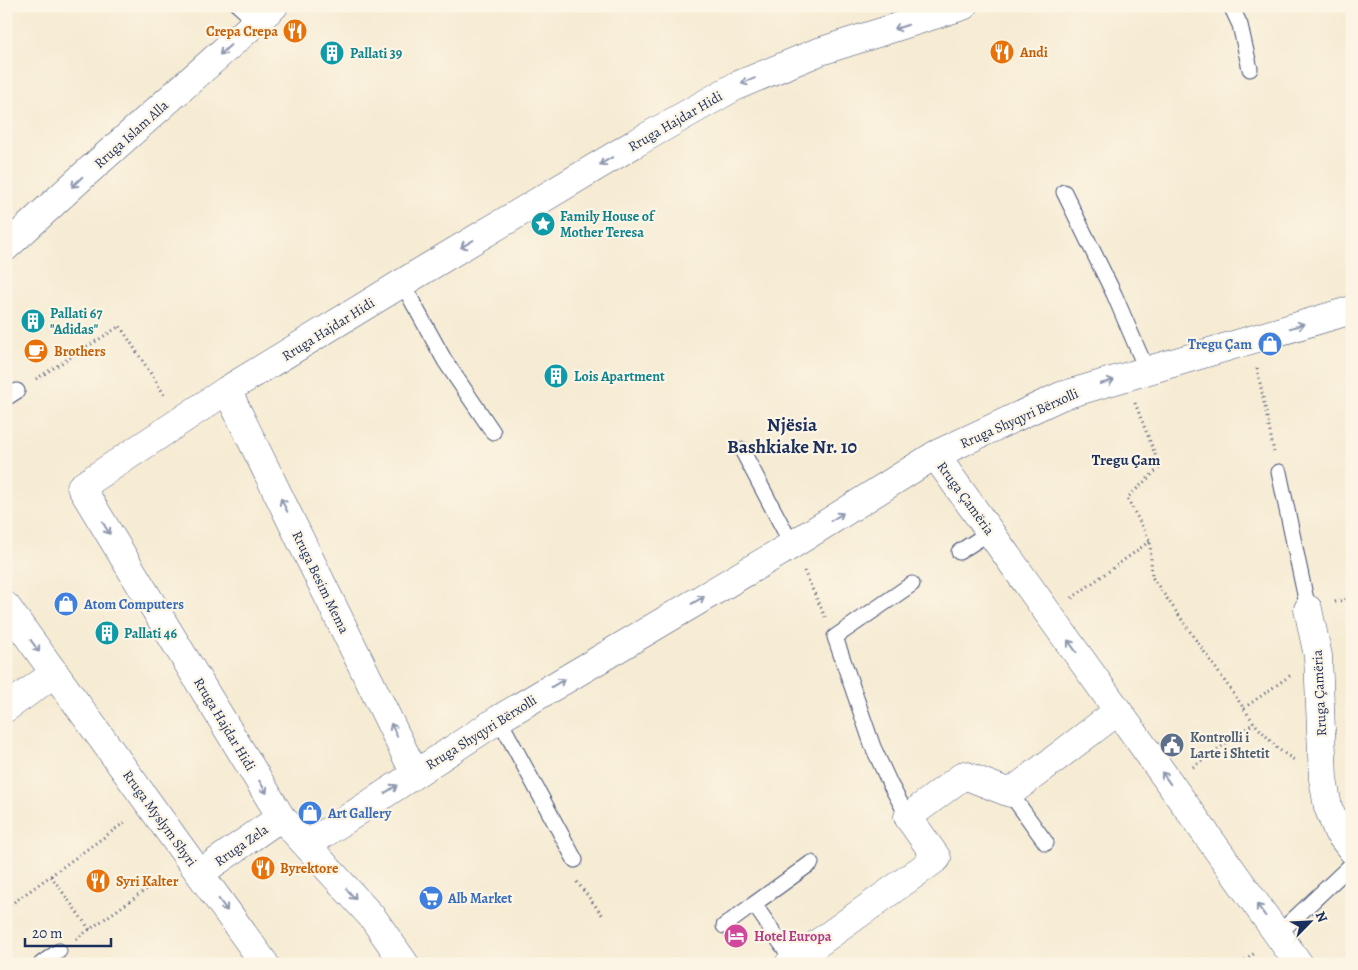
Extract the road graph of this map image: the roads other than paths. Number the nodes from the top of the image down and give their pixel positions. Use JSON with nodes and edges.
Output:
{"nodes":[{"id":1,"x":964,"y":6,"type":"edge"},
{"id":2,"x":1231,"y":6,"type":"edge"},
{"id":3,"x":257,"y":11,"type":"edge"},
{"id":4,"x":1250,"y":69,"type":"dead end"},
{"id":5,"x":1064,"y":192,"type":"dead end"},
{"id":6,"x":6,"y":247,"type":"edge"},
{"id":7,"x":402,"y":283,"type":"junction"},
{"id":8,"x":1352,"y":310,"type":"edge"},
{"id":9,"x":1136,"y":374,"type":"junction"},
{"id":10,"x":228,"y":390,"type":"junction"},
{"id":11,"x":493,"y":432,"type":"dead end"},
{"id":12,"x":742,"y":450,"type":"dead end"},
{"id":13,"x":935,"y":455,"type":"junction"},
{"id":14,"x":1279,"y":472,"type":"road end"},
{"id":15,"x":990,"y":532,"type":"junction"},
{"id":16,"x":792,"y":545,"type":"junction"},
{"id":17,"x":959,"y":552,"type":"dead end"},
{"id":18,"x":912,"y":584,"type":"dead end"},
{"id":19,"x":6,"y":606,"type":"edge"},
{"id":20,"x":1308,"y":609,"type":"joint"},
{"id":21,"x":55,"y":673,"type":"junction"},
{"id":22,"x":6,"y":708,"type":"edge"},
{"id":23,"x":1118,"y":711,"type":"junction"},
{"id":24,"x":499,"y":718,"type":"junction"},
{"id":25,"x":416,"y":774,"type":"junction"},
{"id":26,"x":1010,"y":793,"type":"junction"},
{"id":27,"x":281,"y":817,"type":"junction"},
{"id":28,"x":908,"y":817,"type":"junction"},
{"id":29,"x":1046,"y":843,"type":"dead end"},
{"id":30,"x":307,"y":845,"type":"junction"},
{"id":31,"x":1352,"y":850,"type":"edge"},
{"id":32,"x":576,"y":860,"type":"dead end"},
{"id":33,"x":811,"y":863,"type":"dead end"},
{"id":34,"x":1352,"y":864,"type":"edge"},
{"id":35,"x":200,"y":874,"type":"junction"},
{"id":36,"x":754,"y":904,"type":"junction"},
{"id":37,"x":724,"y":926,"type":"dead end"},
{"id":38,"x":1278,"y":934,"type":"junction"},
{"id":39,"x":60,"y":951,"type":"road end"},
{"id":40,"x":791,"y":962,"type":"edge"},
{"id":41,"x":41,"y":964,"type":"edge"},
{"id":42,"x":265,"y":964,"type":"edge"},
{"id":43,"x":405,"y":964,"type":"edge"},
{"id":44,"x":1299,"y":964,"type":"edge"}],
"edges":[{"from":1,"to":7,"type":"street","name":"Rruga Hajdar Hidi","one_way":true},
{"from":2,"to":4,"type":"lane"},
{"from":3,"to":6,"type":"street","name":"Rruga Islam Alla","one_way":true},
{"from":5,"to":9,"type":"lane"},
{"from":7,"to":10,"type":"street","name":"Rruga Hajdar Hidi"},
{"from":7,"to":11,"type":"lane"},
{"from":9,"to":8,"type":"street","name":"Rruga Shyqyri Bërxolli","one_way":true},
{"from":13,"to":9,"type":"street","name":"Rruga Shyqyri Bërxolli","one_way":true},
{"from":25,"to":10,"type":"street","name":"Rruga Besim Mema","one_way":true},
{"from":10,"to":27,"type":"street","name":"Rruga Hajdar Hidi","one_way":true},
{"from":12,"to":16,"type":"lane"},
{"from":13,"to":15,"type":"street","name":"Rruga Çamëria"},
{"from":16,"to":13,"type":"street","name":"Rruga Shyqyri Bërxolli","one_way":true},
{"from":14,"to":20,"type":"lane","name":"Rruga Çamëria"},
{"from":15,"to":17,"type":"lane"},
{"from":23,"to":15,"type":"street","name":"Rruga Çamëria","one_way":true},
{"from":24,"to":16,"type":"street","name":"Rruga Shyqyri Bërxolli","one_way":true},
{"from":18,"to":28,"type":"lane"},
{"from":19,"to":21,"type":"street","name":"Rruga Myslym Shyri","one_way":true},
{"from":20,"to":31,"type":"street","name":"Rruga Çamëria"},
{"from":21,"to":22,"type":"street"},
{"from":21,"to":35,"type":"street","name":"Rruga Myslym Shyri"},
{"from":23,"to":26,"type":"street"},
{"from":38,"to":23,"type":"street","name":"Rruga Çamëria","one_way":true},
{"from":24,"to":25,"type":"street","name":"Rruga Shyqyri Bërxolli"},
{"from":24,"to":32,"type":"lane"},
{"from":30,"to":25,"type":"street","name":"Rruga Shyqyri Bërxolli","one_way":true},
{"from":26,"to":28,"type":"street"},
{"from":26,"to":29,"type":"lane"},
{"from":27,"to":30,"type":"street","name":"Rruga Hajdar Hidi"},
{"from":27,"to":35,"type":"street","name":"Rruga Zela"},
{"from":28,"to":40,"type":"street"},
{"from":30,"to":43,"type":"street","one_way":true},
{"from":33,"to":36,"type":"lane"},
{"from":34,"to":38,"type":"lane"},
{"from":35,"to":42,"type":"street","name":"Rruga Myslym Shyri","one_way":true},
{"from":36,"to":37,"type":"lane"},
{"from":36,"to":40,"type":"lane"},
{"from":38,"to":44,"type":"street","name":"Rruga Çamëria"},
{"from":39,"to":41,"type":"lane"}]}
